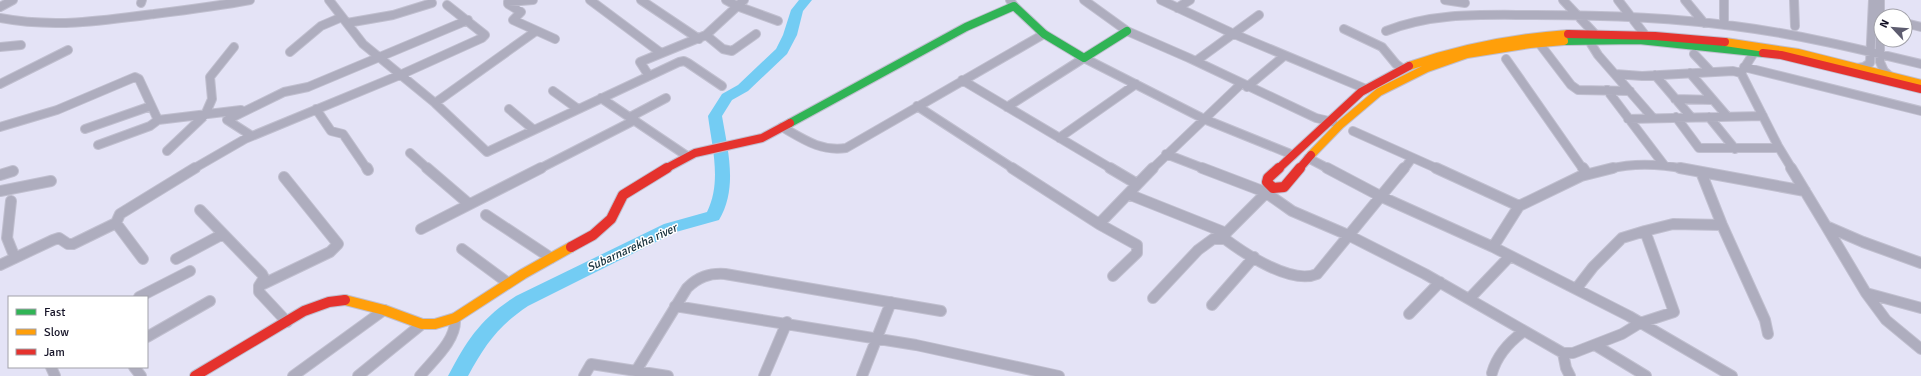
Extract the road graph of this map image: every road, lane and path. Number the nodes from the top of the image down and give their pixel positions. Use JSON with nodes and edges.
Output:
{"nodes":[{"id":1,"x":13,"y":0,"type":"edge"},
{"id":2,"x":250,"y":0,"type":"edge"},
{"id":3,"x":328,"y":0,"type":"edge"},
{"id":4,"x":533,"y":0,"type":"edge"},
{"id":5,"x":590,"y":0,"type":"edge"},
{"id":6,"x":641,"y":0,"type":"edge"},
{"id":7,"x":726,"y":0,"type":"edge"},
{"id":8,"x":744,"y":0,"type":"edge"},
{"id":9,"x":1084,"y":0,"type":"edge"},
{"id":10,"x":1161,"y":0,"type":"edge"},
{"id":11,"x":1190,"y":0,"type":"edge"},
{"id":12,"x":1445,"y":0,"type":"edge"},
{"id":13,"x":1563,"y":0,"type":"edge"},
{"id":14,"x":1618,"y":0,"type":"edge"},
{"id":15,"x":1685,"y":0,"type":"edge"},
{"id":16,"x":1724,"y":0,"type":"edge"},
{"id":17,"x":1794,"y":0,"type":"edge"},
{"id":18,"x":1875,"y":1,"type":"edge"},
{"id":19,"x":1464,"y":2,"type":"edge"},
{"id":20,"x":432,"y":3,"type":"dead end"},
{"id":21,"x":1012,"y":3,"type":"edge"},
{"id":22,"x":447,"y":5,"type":"dead end"},
{"id":23,"x":0,"y":6,"type":"edge"},
{"id":24,"x":737,"y":6,"type":"junction"},
{"id":25,"x":1177,"y":8,"type":"junction"},
{"id":26,"x":1473,"y":14,"type":"junction"},
{"id":27,"x":1259,"y":15,"type":"dead end"},
{"id":28,"x":1576,"y":15,"type":"junction"},
{"id":29,"x":1630,"y":16,"type":"junction"},
{"id":30,"x":0,"y":18,"type":"edge"},
{"id":31,"x":344,"y":20,"type":"junction"},
{"id":32,"x":468,"y":20,"type":"junction"},
{"id":33,"x":778,"y":21,"type":"dead end"},
{"id":34,"x":1704,"y":23,"type":"junction"},
{"id":35,"x":1724,"y":25,"type":"junction"},
{"id":36,"x":1795,"y":26,"type":"dead end"},
{"id":37,"x":1344,"y":29,"type":"dead end"},
{"id":38,"x":536,"y":31,"type":"junction"},
{"id":39,"x":1127,"y":31,"type":"junction"},
{"id":40,"x":1386,"y":31,"type":"dead end"},
{"id":41,"x":756,"y":34,"type":"dead end"},
{"id":42,"x":1044,"y":34,"type":"junction"},
{"id":43,"x":1234,"y":34,"type":"junction"},
{"id":44,"x":706,"y":35,"type":"junction"},
{"id":45,"x":1591,"y":36,"type":"junction"},
{"id":46,"x":1647,"y":37,"type":"junction"},
{"id":47,"x":556,"y":39,"type":"dead end"},
{"id":48,"x":699,"y":39,"type":"junction"},
{"id":49,"x":1531,"y":42,"type":"junction"},
{"id":50,"x":21,"y":45,"type":"dead end"},
{"id":51,"x":0,"y":47,"type":"edge"},
{"id":52,"x":234,"y":47,"type":"dead end"},
{"id":53,"x":1880,"y":48,"type":"edge"},
{"id":54,"x":68,"y":50,"type":"dead end"},
{"id":55,"x":1755,"y":51,"type":"junction"},
{"id":56,"x":290,"y":52,"type":"dead end"},
{"id":57,"x":1872,"y":52,"type":"junction"},
{"id":58,"x":661,"y":53,"type":"junction"},
{"id":59,"x":1694,"y":54,"type":"dead end"},
{"id":60,"x":1880,"y":54,"type":"junction"},
{"id":61,"x":1284,"y":56,"type":"junction"},
{"id":62,"x":378,"y":58,"type":"junction"},
{"id":63,"x":1084,"y":58,"type":"junction"},
{"id":64,"x":1506,"y":59,"type":"dead end"},
{"id":65,"x":1196,"y":61,"type":"junction"},
{"id":66,"x":1921,"y":64,"type":"edge"},
{"id":67,"x":1860,"y":67,"type":"junction"},
{"id":68,"x":1403,"y":70,"type":"junction"},
{"id":69,"x":1742,"y":70,"type":"junction"},
{"id":70,"x":1850,"y":71,"type":"junction"},
{"id":71,"x":1711,"y":72,"type":"junction"},
{"id":72,"x":1690,"y":73,"type":"junction"},
{"id":73,"x":1615,"y":74,"type":"junction"},
{"id":74,"x":400,"y":75,"type":"junction"},
{"id":75,"x":1655,"y":75,"type":"junction"},
{"id":76,"x":649,"y":76,"type":"junction"},
{"id":77,"x":1891,"y":78,"type":"junction"},
{"id":78,"x":962,"y":80,"type":"junction"},
{"id":79,"x":0,"y":84,"type":"edge"},
{"id":80,"x":1136,"y":84,"type":"junction"},
{"id":81,"x":1921,"y":84,"type":"edge"},
{"id":82,"x":1244,"y":85,"type":"junction"},
{"id":83,"x":722,"y":86,"type":"dead end"},
{"id":84,"x":1366,"y":89,"type":"junction"},
{"id":85,"x":1921,"y":89,"type":"edge"},
{"id":86,"x":1607,"y":90,"type":"junction"},
{"id":87,"x":553,"y":91,"type":"dead end"},
{"id":88,"x":1630,"y":91,"type":"junction"},
{"id":89,"x":601,"y":98,"type":"junction"},
{"id":90,"x":666,"y":98,"type":"dead end"},
{"id":91,"x":1675,"y":99,"type":"junction"},
{"id":92,"x":1713,"y":100,"type":"junction"},
{"id":93,"x":435,"y":104,"type":"junction"},
{"id":94,"x":151,"y":106,"type":"junction"},
{"id":95,"x":918,"y":106,"type":"junction"},
{"id":96,"x":1007,"y":107,"type":"junction"},
{"id":97,"x":316,"y":109,"type":"junction"},
{"id":98,"x":509,"y":109,"type":"dead end"},
{"id":99,"x":578,"y":109,"type":"junction"},
{"id":100,"x":245,"y":111,"type":"junction"},
{"id":101,"x":1921,"y":111,"type":"edge"},
{"id":102,"x":205,"y":116,"type":"junction"},
{"id":103,"x":1727,"y":116,"type":"junction"},
{"id":104,"x":1763,"y":116,"type":"junction"},
{"id":105,"x":1676,"y":117,"type":"junction"},
{"id":106,"x":1691,"y":117,"type":"junction"},
{"id":107,"x":1709,"y":117,"type":"junction"},
{"id":108,"x":1653,"y":118,"type":"junction"},
{"id":109,"x":632,"y":119,"type":"junction"},
{"id":110,"x":1204,"y":119,"type":"junction"},
{"id":111,"x":1628,"y":119,"type":"junction"},
{"id":112,"x":158,"y":120,"type":"junction"},
{"id":113,"x":1328,"y":120,"type":"junction"},
{"id":114,"x":1340,"y":125,"type":"junction"},
{"id":115,"x":0,"y":127,"type":"edge"},
{"id":116,"x":782,"y":127,"type":"junction"},
{"id":117,"x":85,"y":128,"type":"dead end"},
{"id":118,"x":534,"y":130,"type":"junction"},
{"id":119,"x":1353,"y":131,"type":"dead end"},
{"id":120,"x":252,"y":136,"type":"junction"},
{"id":121,"x":1059,"y":138,"type":"junction"},
{"id":122,"x":98,"y":145,"type":"dead end"},
{"id":123,"x":1779,"y":148,"type":"junction"},
{"id":124,"x":1735,"y":149,"type":"junction"},
{"id":125,"x":167,"y":151,"type":"dead end"},
{"id":126,"x":410,"y":153,"type":"dead end"},
{"id":127,"x":1166,"y":154,"type":"junction"},
{"id":128,"x":691,"y":155,"type":"junction"},
{"id":129,"x":1293,"y":155,"type":"junction"},
{"id":130,"x":1308,"y":158,"type":"junction"},
{"id":131,"x":1412,"y":158,"type":"junction"},
{"id":132,"x":1664,"y":165,"type":"junction"},
{"id":133,"x":368,"y":170,"type":"dead end"},
{"id":134,"x":13,"y":171,"type":"dead end"},
{"id":135,"x":1701,"y":172,"type":"junction"},
{"id":136,"x":1587,"y":174,"type":"junction"},
{"id":137,"x":0,"y":175,"type":"edge"},
{"id":138,"x":284,"y":177,"type":"dead end"},
{"id":139,"x":52,"y":181,"type":"dead end"},
{"id":140,"x":1137,"y":184,"type":"junction"},
{"id":141,"x":1268,"y":190,"type":"junction"},
{"id":142,"x":0,"y":191,"type":"edge"},
{"id":143,"x":1805,"y":191,"type":"junction"},
{"id":144,"x":1128,"y":194,"type":"junction"},
{"id":145,"x":1382,"y":197,"type":"junction"},
{"id":146,"x":11,"y":201,"type":"dead end"},
{"id":147,"x":469,"y":204,"type":"junction"},
{"id":148,"x":1519,"y":206,"type":"junction"},
{"id":149,"x":200,"y":210,"type":"dead end"},
{"id":150,"x":486,"y":214,"type":"dead end"},
{"id":151,"x":116,"y":223,"type":"junction"},
{"id":152,"x":1099,"y":224,"type":"junction"},
{"id":153,"x":1722,"y":225,"type":"junction"},
{"id":154,"x":1826,"y":226,"type":"junction"},
{"id":155,"x":421,"y":229,"type":"dead end"},
{"id":156,"x":1645,"y":231,"type":"junction"},
{"id":157,"x":224,"y":234,"type":"junction"},
{"id":158,"x":1348,"y":235,"type":"junction"},
{"id":159,"x":1226,"y":236,"type":"junction"},
{"id":160,"x":1493,"y":247,"type":"junction"},
{"id":161,"x":462,"y":249,"type":"dead end"},
{"id":162,"x":1510,"y":256,"type":"junction"},
{"id":163,"x":1254,"y":257,"type":"junction"},
{"id":164,"x":15,"y":258,"type":"junction"},
{"id":165,"x":143,"y":258,"type":"dead end"},
{"id":166,"x":551,"y":258,"type":"junction"},
{"id":167,"x":176,"y":259,"type":"dead end"},
{"id":168,"x":1921,"y":263,"type":"edge"},
{"id":169,"x":0,"y":265,"type":"edge"},
{"id":170,"x":190,"y":271,"type":"dead end"},
{"id":171,"x":1114,"y":276,"type":"dead end"},
{"id":172,"x":1440,"y":282,"type":"junction"},
{"id":173,"x":508,"y":283,"type":"junction"},
{"id":174,"x":259,"y":286,"type":"junction"},
{"id":175,"x":1576,"y":289,"type":"junction"},
{"id":176,"x":1866,"y":293,"type":"junction"},
{"id":177,"x":141,"y":296,"type":"edge"},
{"id":178,"x":1153,"y":298,"type":"dead end"},
{"id":179,"x":1469,"y":299,"type":"junction"},
{"id":180,"x":210,"y":301,"type":"dead end"},
{"id":181,"x":891,"y":302,"type":"junction"},
{"id":182,"x":675,"y":306,"type":"junction"},
{"id":183,"x":1212,"y":306,"type":"dead end"},
{"id":184,"x":1921,"y":308,"type":"edge"},
{"id":185,"x":384,"y":310,"type":"junction"},
{"id":186,"x":941,"y":311,"type":"dead end"},
{"id":187,"x":1409,"y":314,"type":"dead end"},
{"id":188,"x":456,"y":318,"type":"junction"},
{"id":189,"x":287,"y":322,"type":"junction"},
{"id":190,"x":787,"y":322,"type":"junction"},
{"id":191,"x":1640,"y":323,"type":"junction"},
{"id":192,"x":422,"y":324,"type":"junction"},
{"id":193,"x":1524,"y":331,"type":"junction"},
{"id":194,"x":1768,"y":334,"type":"dead end"},
{"id":195,"x":148,"y":336,"type":"edge"},
{"id":196,"x":877,"y":337,"type":"junction"},
{"id":197,"x":1595,"y":345,"type":"junction"},
{"id":198,"x":1921,"y":349,"type":"edge"},
{"id":199,"x":1563,"y":353,"type":"junction"},
{"id":200,"x":135,"y":368,"type":"edge"},
{"id":201,"x":636,"y":371,"type":"junction"},
{"id":202,"x":208,"y":373,"type":"edge"},
{"id":203,"x":1492,"y":373,"type":"dead end"},
{"id":204,"x":1052,"y":375,"type":"edge"},
{"id":205,"x":141,"y":376,"type":"edge"},
{"id":206,"x":195,"y":376,"type":"edge"},
{"id":207,"x":293,"y":376,"type":"edge"},
{"id":208,"x":358,"y":376,"type":"edge"},
{"id":209,"x":420,"y":376,"type":"edge"},
{"id":210,"x":584,"y":376,"type":"edge"},
{"id":211,"x":668,"y":376,"type":"edge"},
{"id":212,"x":764,"y":376,"type":"edge"},
{"id":213,"x":862,"y":376,"type":"edge"},
{"id":214,"x":1570,"y":376,"type":"edge"},
{"id":215,"x":1646,"y":376,"type":"edge"},
{"id":216,"x":1732,"y":376,"type":"edge"}],
"edges":[{"from":1,"to":23,"type":"street"},
{"from":2,"to":30,"type":"street"},
{"from":3,"to":31,"type":"street"},
{"from":4,"to":38,"type":"street"},
{"from":5,"to":58,"type":"street"},
{"from":6,"to":48,"type":"street"},
{"from":7,"to":24,"type":"street"},
{"from":8,"to":24,"type":"street"},
{"from":9,"to":39,"type":"street"},
{"from":10,"to":25,"type":"street"},
{"from":11,"to":25,"type":"street"},
{"from":12,"to":19,"type":"street"},
{"from":13,"to":28,"type":"street"},
{"from":14,"to":29,"type":"street"},
{"from":15,"to":34,"type":"street"},
{"from":16,"to":35,"type":"street"},
{"from":17,"to":36,"type":"street"},
{"from":18,"to":57,"type":"street"},
{"from":19,"to":26,"type":"street"},
{"from":20,"to":31,"type":"street"},
{"from":21,"to":42,"type":"street"},
{"from":21,"to":116,"type":"street"},
{"from":22,"to":32,"type":"street"},
{"from":24,"to":33,"type":"street"},
{"from":24,"to":44,"type":"street"},
{"from":25,"to":43,"type":"street"},
{"from":26,"to":28,"type":"street"},
{"from":26,"to":40,"type":"street"},
{"from":27,"to":43,"type":"street"},
{"from":28,"to":29,"type":"street"},
{"from":28,"to":45,"type":"street"},
{"from":29,"to":34,"type":"street"},
{"from":29,"to":46,"type":"street"},
{"from":31,"to":56,"type":"street"},
{"from":31,"to":62,"type":"street"},
{"from":32,"to":62,"type":"street"},
{"from":32,"to":74,"type":"street"},
{"from":34,"to":35,"type":"street"},
{"from":35,"to":57,"type":"street"},
{"from":37,"to":68,"type":"street"},
{"from":38,"to":47,"type":"street"},
{"from":38,"to":93,"type":"street"},
{"from":39,"to":63,"type":"street"},
{"from":39,"to":65,"type":"street"},
{"from":41,"to":44,"type":"street"},
{"from":42,"to":63,"type":"street"},
{"from":42,"to":78,"type":"street"},
{"from":43,"to":61,"type":"street"},
{"from":43,"to":65,"type":"street"},
{"from":44,"to":48,"type":"street"},
{"from":45,"to":46,"type":"street"},
{"from":45,"to":49,"type":"street"},
{"from":45,"to":49,"type":"street"},
{"from":45,"to":73,"type":"street"},
{"from":46,"to":55,"type":"street"},
{"from":46,"to":67,"type":"street"},
{"from":48,"to":58,"type":"street"},
{"from":49,"to":68,"type":"street"},
{"from":49,"to":86,"type":"street"},
{"from":49,"to":114,"type":"street"},
{"from":50,"to":51,"type":"street"},
{"from":52,"to":102,"type":"street"},
{"from":53,"to":60,"type":"street"},
{"from":54,"to":79,"type":"street"},
{"from":55,"to":69,"type":"street"},
{"from":55,"to":70,"type":"street"},
{"from":57,"to":60,"type":"street"},
{"from":57,"to":67,"type":"street"},
{"from":58,"to":76,"type":"street"},
{"from":59,"to":71,"type":"street"},
{"from":60,"to":66,"type":"street"},
{"from":60,"to":77,"type":"street"},
{"from":61,"to":82,"type":"street"},
{"from":61,"to":84,"type":"street"},
{"from":62,"to":74,"type":"street"},
{"from":62,"to":100,"type":"street"},
{"from":63,"to":80,"type":"street"},
{"from":63,"to":96,"type":"street"},
{"from":64,"to":136,"type":"street"},
{"from":65,"to":82,"type":"street"},
{"from":67,"to":70,"type":"street"},
{"from":67,"to":77,"type":"street"},
{"from":68,"to":84,"type":"street"},
{"from":69,"to":71,"type":"street"},
{"from":69,"to":101,"type":"street"},
{"from":69,"to":104,"type":"street"},
{"from":70,"to":77,"type":"street"},
{"from":71,"to":72,"type":"street"},
{"from":72,"to":75,"type":"street"},
{"from":72,"to":92,"type":"street"},
{"from":73,"to":75,"type":"street"},
{"from":73,"to":88,"type":"street"},
{"from":74,"to":93,"type":"street"},
{"from":74,"to":97,"type":"street"},
{"from":75,"to":91,"type":"street"},
{"from":76,"to":83,"type":"street"},
{"from":76,"to":89,"type":"street"},
{"from":77,"to":81,"type":"street"},
{"from":77,"to":85,"type":"street"},
{"from":78,"to":95,"type":"street"},
{"from":78,"to":96,"type":"street"},
{"from":80,"to":110,"type":"street"},
{"from":80,"to":121,"type":"street"},
{"from":82,"to":110,"type":"street"},
{"from":82,"to":113,"type":"street"},
{"from":84,"to":113,"type":"street"},
{"from":86,"to":88,"type":"street"},
{"from":86,"to":111,"type":"street"},
{"from":87,"to":99,"type":"street"},
{"from":88,"to":108,"type":"street"},
{"from":89,"to":99,"type":"street"},
{"from":89,"to":109,"type":"street"},
{"from":90,"to":109,"type":"street"},
{"from":91,"to":92,"type":"street"},
{"from":91,"to":106,"type":"street"},
{"from":92,"to":103,"type":"street"},
{"from":93,"to":118,"type":"street"},
{"from":94,"to":112,"type":"street"},
{"from":94,"to":115,"type":"street"},
{"from":94,"to":117,"type":"street"},
{"from":95,"to":116,"type":"street"},
{"from":95,"to":152,"type":"street"},
{"from":96,"to":121,"type":"street"},
{"from":97,"to":120,"type":"street"},
{"from":97,"to":133,"type":"street"},
{"from":98,"to":118,"type":"street"},
{"from":99,"to":118,"type":"street"},
{"from":100,"to":102,"type":"street"},
{"from":100,"to":120,"type":"street"},
{"from":102,"to":112,"type":"street"},
{"from":102,"to":125,"type":"street"},
{"from":103,"to":104,"type":"street"},
{"from":103,"to":107,"type":"street"},
{"from":104,"to":123,"type":"street"},
{"from":105,"to":106,"type":"street"},
{"from":105,"to":108,"type":"street"},
{"from":105,"to":124,"type":"street"},
{"from":106,"to":107,"type":"street"},
{"from":107,"to":124,"type":"street"},
{"from":108,"to":111,"type":"street"},
{"from":109,"to":128,"type":"street"},
{"from":109,"to":147,"type":"street"},
{"from":110,"to":127,"type":"street"},
{"from":110,"to":129,"type":"street"},
{"from":111,"to":132,"type":"street"},
{"from":112,"to":122,"type":"street"},
{"from":113,"to":114,"type":"street"},
{"from":113,"to":129,"type":"street"},
{"from":114,"to":130,"type":"street"},
{"from":116,"to":128,"type":"street"},
{"from":119,"to":131,"type":"street"},
{"from":120,"to":151,"type":"street"},
{"from":121,"to":140,"type":"street"},
{"from":123,"to":124,"type":"street"},
{"from":123,"to":143,"type":"street"},
{"from":126,"to":147,"type":"street"},
{"from":127,"to":140,"type":"street"},
{"from":127,"to":141,"type":"street"},
{"from":128,"to":166,"type":"street"},
{"from":129,"to":141,"type":"street"},
{"from":130,"to":141,"type":"street"},
{"from":130,"to":145,"type":"street"},
{"from":131,"to":145,"type":"street"},
{"from":131,"to":148,"type":"street"},
{"from":132,"to":135,"type":"street"},
{"from":132,"to":136,"type":"street"},
{"from":134,"to":137,"type":"street"},
{"from":135,"to":143,"type":"street"},
{"from":135,"to":153,"type":"street"},
{"from":136,"to":148,"type":"street"},
{"from":138,"to":174,"type":"street"},
{"from":139,"to":142,"type":"street"},
{"from":140,"to":144,"type":"street"},
{"from":141,"to":158,"type":"street"},
{"from":141,"to":159,"type":"street"},
{"from":143,"to":154,"type":"street"},
{"from":144,"to":152,"type":"street"},
{"from":144,"to":159,"type":"street"},
{"from":145,"to":158,"type":"street"},
{"from":145,"to":160,"type":"street"},
{"from":146,"to":164,"type":"street"},
{"from":147,"to":155,"type":"street"},
{"from":148,"to":160,"type":"street"},
{"from":149,"to":157,"type":"street"},
{"from":150,"to":166,"type":"street"},
{"from":151,"to":164,"type":"street"},
{"from":151,"to":165,"type":"street"},
{"from":152,"to":171,"type":"street"},
{"from":153,"to":156,"type":"street"},
{"from":153,"to":194,"type":"street"},
{"from":154,"to":168,"type":"street"},
{"from":154,"to":176,"type":"street"},
{"from":156,"to":175,"type":"street"},
{"from":156,"to":191,"type":"street"},
{"from":157,"to":167,"type":"street"},
{"from":157,"to":174,"type":"street"},
{"from":158,"to":163,"type":"street"},
{"from":158,"to":172,"type":"street"},
{"from":159,"to":163,"type":"street"},
{"from":159,"to":178,"type":"street"},
{"from":160,"to":162,"type":"street"},
{"from":161,"to":173,"type":"street"},
{"from":162,"to":175,"type":"street"},
{"from":162,"to":179,"type":"street"},
{"from":163,"to":183,"type":"street"},
{"from":164,"to":169,"type":"street"},
{"from":166,"to":173,"type":"street"},
{"from":170,"to":177,"type":"street"},
{"from":172,"to":179,"type":"street"},
{"from":172,"to":187,"type":"street"},
{"from":173,"to":188,"type":"street"},
{"from":174,"to":189,"type":"street"},
{"from":175,"to":191,"type":"street"},
{"from":176,"to":184,"type":"street"},
{"from":176,"to":198,"type":"street"},
{"from":179,"to":193,"type":"street"},
{"from":180,"to":195,"type":"street"},
{"from":181,"to":182,"type":"street"},
{"from":181,"to":186,"type":"street"},
{"from":181,"to":196,"type":"street"},
{"from":182,"to":190,"type":"street"},
{"from":182,"to":201,"type":"street"},
{"from":185,"to":189,"type":"street"},
{"from":185,"to":192,"type":"street"},
{"from":185,"to":207,"type":"street"},
{"from":188,"to":192,"type":"street"},
{"from":188,"to":209,"type":"street"},
{"from":189,"to":202,"type":"street"},
{"from":190,"to":196,"type":"street"},
{"from":190,"to":212,"type":"street"},
{"from":191,"to":197,"type":"street"},
{"from":191,"to":216,"type":"street"},
{"from":192,"to":208,"type":"street"},
{"from":193,"to":199,"type":"street"},
{"from":193,"to":203,"type":"street"},
{"from":196,"to":204,"type":"street"},
{"from":196,"to":213,"type":"street"},
{"from":197,"to":199,"type":"street"},
{"from":197,"to":215,"type":"street"},
{"from":199,"to":214,"type":"street"},
{"from":200,"to":205,"type":"street"},
{"from":201,"to":210,"type":"street"},
{"from":201,"to":211,"type":"street"},
{"from":202,"to":206,"type":"street"}]}
